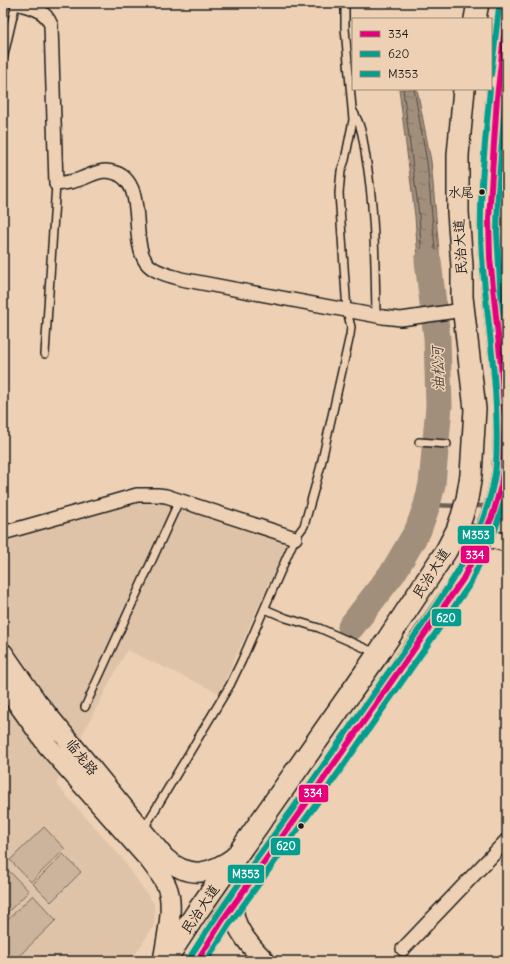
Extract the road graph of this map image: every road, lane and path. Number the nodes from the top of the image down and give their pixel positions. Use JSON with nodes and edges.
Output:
{"nodes":[{"id":1,"x":16,"y":3,"type":"edge"},
{"id":2,"x":345,"y":3,"type":"edge"},
{"id":3,"x":478,"y":3,"type":"edge"},
{"id":4,"x":507,"y":8,"type":"edge"},
{"id":5,"x":475,"y":18,"type":"edge"},
{"id":6,"x":3,"y":59,"type":"edge"},
{"id":7,"x":464,"y":90,"type":"edge"},
{"id":8,"x":353,"y":111,"type":"junction"},
{"id":9,"x":56,"y":184,"type":"junction"},
{"id":10,"x":347,"y":311,"type":"junction"},
{"id":11,"x":454,"y":312,"type":"junction"},
{"id":12,"x":376,"y":316,"type":"junction"},
{"id":13,"x":45,"y":354,"type":"dead end"},
{"id":14,"x":423,"y":442,"type":"dead end"},
{"id":15,"x":447,"y":444,"type":"dead end"},
{"id":16,"x":179,"y":501,"type":"junction"},
{"id":17,"x":459,"y":523,"type":"junction"},
{"id":18,"x":3,"y":533,"type":"edge"},
{"id":19,"x":483,"y":537,"type":"junction"},
{"id":20,"x":295,"y":538,"type":"junction"},
{"id":21,"x":507,"y":543,"type":"edge"},
{"id":22,"x":265,"y":609,"type":"junction"},
{"id":23,"x":3,"y":653,"type":"edge"},
{"id":24,"x":378,"y":654,"type":"junction"},
{"id":25,"x":3,"y":683,"type":"edge"},
{"id":26,"x":84,"y":707,"type":"dead end"},
{"id":27,"x":143,"y":831,"type":"junction"},
{"id":28,"x":507,"y":840,"type":"edge"},
{"id":29,"x":236,"y":855,"type":"junction"},
{"id":30,"x":160,"y":863,"type":"junction"},
{"id":31,"x":237,"y":900,"type":"junction"},
{"id":32,"x":403,"y":949,"type":"dead end"},
{"id":33,"x":164,"y":961,"type":"edge"},
{"id":34,"x":197,"y":961,"type":"edge"},
{"id":35,"x":265,"y":961,"type":"edge"}],
"edges":[{"from":1,"to":6,"type":"lane"},
{"from":1,"to":9,"type":"street"},
{"from":2,"to":8,"type":"lane"},
{"from":3,"to":5,"type":"main road"},
{"from":4,"to":19,"type":"main road","name":"民治大道"},
{"from":7,"to":11,"type":"main road","name":"民治大道"},
{"from":8,"to":10,"type":"lane"},
{"from":8,"to":12,"type":"lane"},
{"from":9,"to":10,"type":"street"},
{"from":9,"to":13,"type":"lane"},
{"from":10,"to":12,"type":"street"},
{"from":10,"to":20,"type":"lane"},
{"from":11,"to":12,"type":"street"},
{"from":11,"to":17,"type":"main road","name":"民治大道"},
{"from":14,"to":15,"type":"lane"},
{"from":16,"to":18,"type":"street"},
{"from":16,"to":20,"type":"street"},
{"from":16,"to":26,"type":"lane"},
{"from":17,"to":19,"type":"street"},
{"from":17,"to":24,"type":"main road","name":"民治大道"},
{"from":19,"to":21,"type":"street"},
{"from":19,"to":31,"type":"main road","name":"民治大道"},
{"from":20,"to":22,"type":"lane"},
{"from":22,"to":24,"type":"lane"},
{"from":22,"to":27,"type":"lane"},
{"from":23,"to":27,"type":"main road","name":"临龙路"},
{"from":24,"to":29,"type":"main road","name":"民治大道"},
{"from":25,"to":30,"type":"main road","name":"临龙路"},
{"from":27,"to":30,"type":"main road","name":"临龙路"},
{"from":28,"to":32,"type":"street"},
{"from":29,"to":30,"type":"main road"},
{"from":29,"to":33,"type":"main road","name":"民治大道"},
{"from":30,"to":33,"type":"main road"},
{"from":31,"to":34,"type":"main road","name":"民治大道"},
{"from":31,"to":35,"type":"main road"}]}
